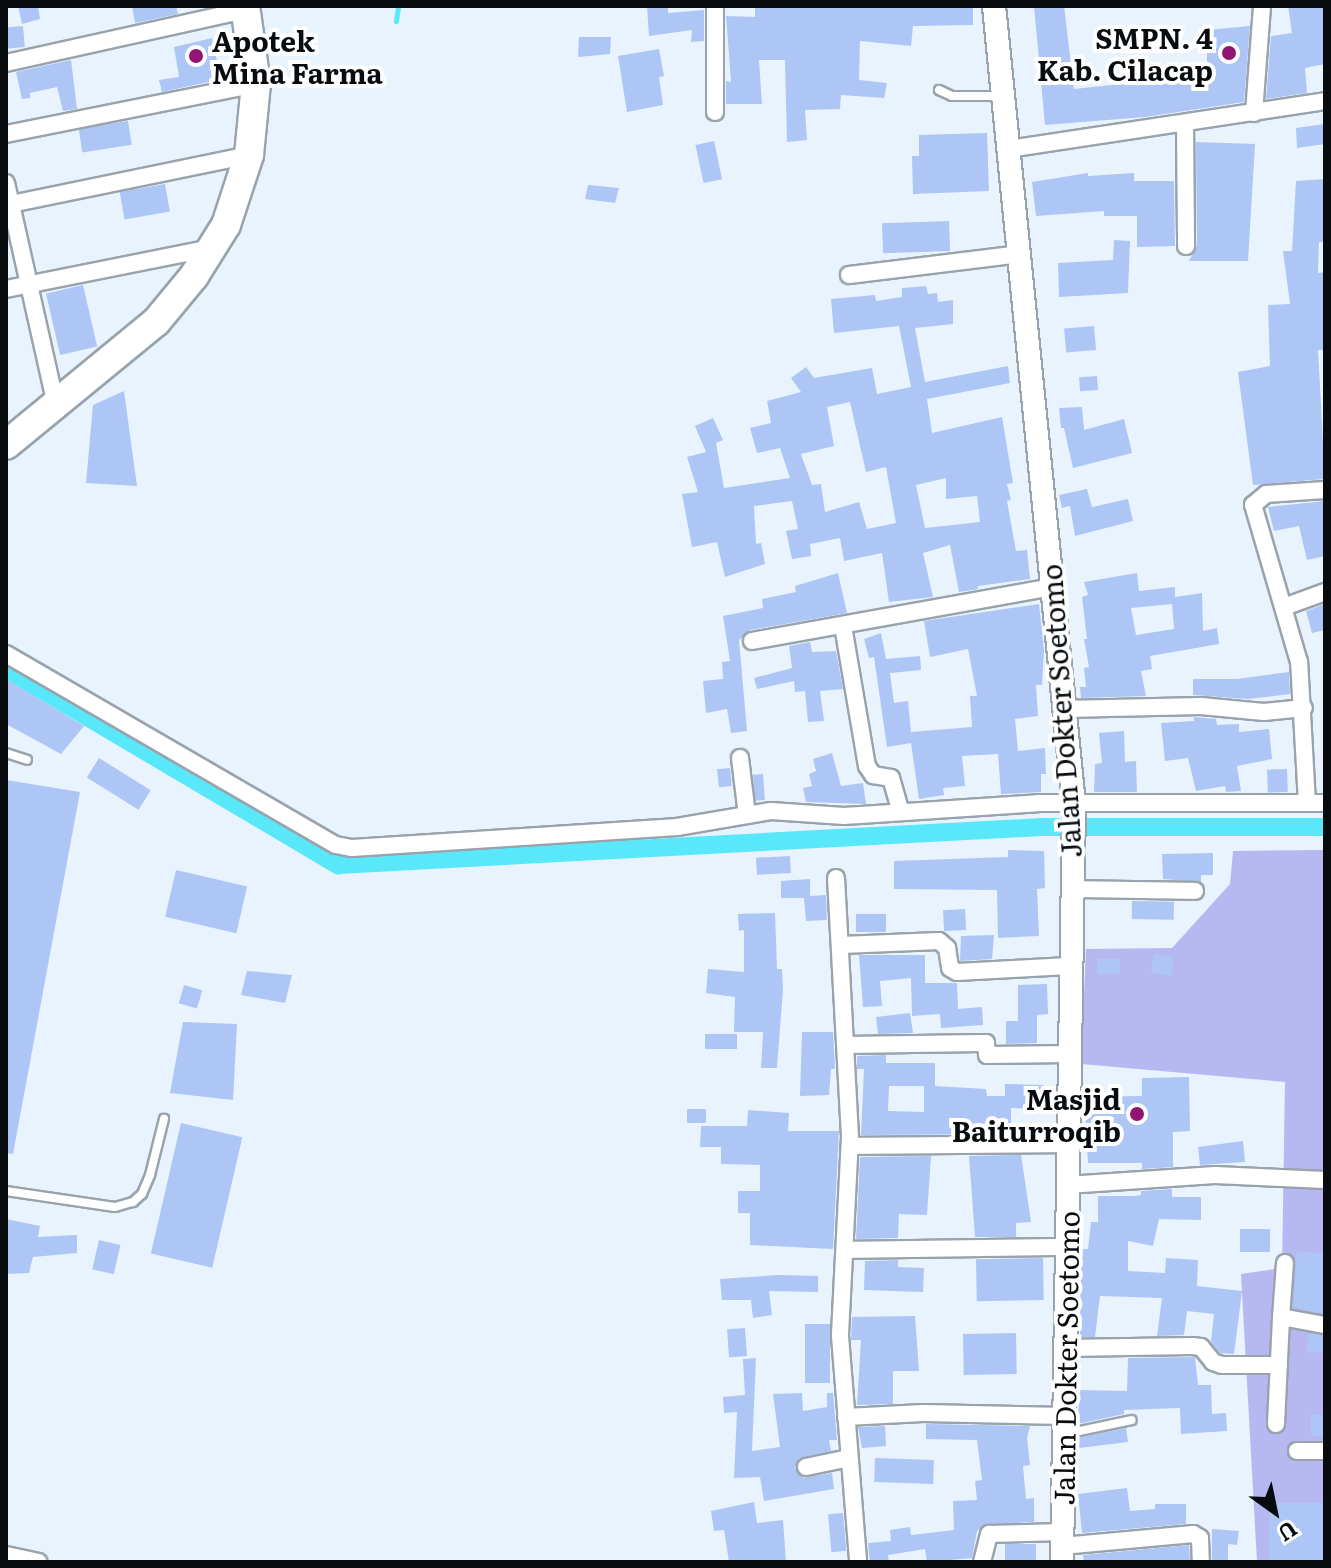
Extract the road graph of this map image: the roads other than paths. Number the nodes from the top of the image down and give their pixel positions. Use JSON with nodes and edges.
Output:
{"nodes":[{"id":1,"x":715,"y":6,"type":"edge"},
{"id":2,"x":994,"y":6,"type":"edge"},
{"id":3,"x":1262,"y":6,"type":"edge"},
{"id":4,"x":246,"y":8,"type":"edge"},
{"id":5,"x":6,"y":63,"type":"edge"},
{"id":6,"x":256,"y":84,"type":"junction"},
{"id":7,"x":939,"y":90,"type":"dead end"},
{"id":8,"x":1004,"y":96,"type":"junction"},
{"id":9,"x":1325,"y":101,"type":"edge"},
{"id":10,"x":715,"y":112,"type":"dead end"},
{"id":11,"x":1254,"y":113,"type":"junction"},
{"id":12,"x":1185,"y":123,"type":"junction"},
{"id":13,"x":6,"y":134,"type":"edge"},
{"id":14,"x":1009,"y":149,"type":"junction"},
{"id":15,"x":249,"y":155,"type":"junction"},
{"id":16,"x":6,"y":183,"type":"edge"},
{"id":17,"x":10,"y":213,"type":"edge"},
{"id":18,"x":1186,"y":246,"type":"dead end"},
{"id":19,"x":212,"y":248,"type":"junction"},
{"id":20,"x":1019,"y":254,"type":"junction"},
{"id":21,"x":849,"y":275,"type":"dead end"},
{"id":22,"x":30,"y":283,"type":"junction"},
{"id":23,"x":6,"y":289,"type":"edge"},
{"id":24,"x":56,"y":406,"type":"junction"},
{"id":25,"x":6,"y":445,"type":"edge"},
{"id":26,"x":1325,"y":490,"type":"edge"},
{"id":27,"x":1052,"y":587,"type":"junction"},
{"id":28,"x":1325,"y":592,"type":"edge"},
{"id":29,"x":1284,"y":607,"type":"junction"},
{"id":30,"x":843,"y":626,"type":"junction"},
{"id":31,"x":752,"y":641,"type":"dead end"},
{"id":32,"x":6,"y":654,"type":"edge"},
{"id":33,"x":1304,"y":708,"type":"junction"},
{"id":34,"x":1064,"y":709,"type":"junction"},
{"id":35,"x":6,"y":753,"type":"edge"},
{"id":36,"x":740,"y":758,"type":"dead end"},
{"id":37,"x":27,"y":760,"type":"dead end"},
{"id":38,"x":1307,"y":803,"type":"junction"},
{"id":39,"x":1325,"y":803,"type":"edge"},
{"id":40,"x":900,"y":810,"type":"junction"},
{"id":41,"x":1074,"y":812,"type":"junction"},
{"id":42,"x":747,"y":815,"type":"junction"},
{"id":43,"x":836,"y":878,"type":"dead end"},
{"id":44,"x":1072,"y":889,"type":"junction"},
{"id":45,"x":1195,"y":891,"type":"dead end"},
{"id":46,"x":841,"y":945,"type":"junction"},
{"id":47,"x":1069,"y":966,"type":"junction"},
{"id":48,"x":846,"y":1045,"type":"junction"},
{"id":49,"x":1069,"y":1054,"type":"junction"},
{"id":50,"x":164,"y":1119,"type":"dead end"},
{"id":51,"x":1067,"y":1144,"type":"junction"},
{"id":52,"x":850,"y":1146,"type":"junction"},
{"id":53,"x":1325,"y":1180,"type":"edge"},
{"id":54,"x":1067,"y":1185,"type":"junction"},
{"id":55,"x":6,"y":1191,"type":"edge"},
{"id":56,"x":1066,"y":1247,"type":"junction"},
{"id":57,"x":847,"y":1250,"type":"junction"},
{"id":58,"x":1285,"y":1263,"type":"dead end"},
{"id":59,"x":1281,"y":1317,"type":"junction"},
{"id":60,"x":1325,"y":1325,"type":"edge"},
{"id":61,"x":1065,"y":1348,"type":"junction"},
{"id":62,"x":1279,"y":1365,"type":"junction"},
{"id":63,"x":846,"y":1417,"type":"junction"},
{"id":64,"x":1132,"y":1420,"type":"dead end"},
{"id":65,"x":1276,"y":1424,"type":"dead end"},
{"id":66,"x":1064,"y":1425,"type":"junction"},
{"id":67,"x":1297,"y":1451,"type":"dead end"},
{"id":68,"x":1325,"y":1451,"type":"edge"},
{"id":69,"x":849,"y":1458,"type":"junction"},
{"id":70,"x":806,"y":1467,"type":"dead end"},
{"id":71,"x":1062,"y":1547,"type":"edge"},
{"id":72,"x":6,"y":1555,"type":"edge"},
{"id":73,"x":38,"y":1562,"type":"edge"},
{"id":74,"x":858,"y":1562,"type":"edge"},
{"id":75,"x":982,"y":1562,"type":"edge"},
{"id":76,"x":1201,"y":1562,"type":"edge"}],
"edges":[{"from":1,"to":10,"type":"street"},
{"from":2,"to":8,"type":"street","name":"Jalan Dokter Soetomo"},
{"from":3,"to":11,"type":"street"},
{"from":4,"to":5,"type":"street"},
{"from":4,"to":6,"type":"highway"},
{"from":6,"to":13,"type":"street"},
{"from":6,"to":15,"type":"highway"},
{"from":7,"to":8,"type":"lane"},
{"from":8,"to":14,"type":"street","name":"Jalan Dokter Soetomo"},
{"from":9,"to":11,"type":"street"},
{"from":11,"to":12,"type":"street"},
{"from":12,"to":14,"type":"street"},
{"from":12,"to":18,"type":"street"},
{"from":14,"to":20,"type":"street","name":"Jalan Dokter Soetomo"},
{"from":15,"to":17,"type":"street"},
{"from":15,"to":19,"type":"highway"},
{"from":16,"to":17,"type":"street"},
{"from":17,"to":22,"type":"street"},
{"from":19,"to":22,"type":"street"},
{"from":19,"to":24,"type":"highway"},
{"from":20,"to":21,"type":"street"},
{"from":20,"to":27,"type":"street","name":"Jalan Dokter Soetomo"},
{"from":22,"to":23,"type":"street"},
{"from":22,"to":24,"type":"street"},
{"from":24,"to":25,"type":"highway"},
{"from":26,"to":29,"type":"street"},
{"from":27,"to":30,"type":"street"},
{"from":27,"to":34,"type":"street","name":"Jalan Dokter Soetomo"},
{"from":28,"to":29,"type":"street"},
{"from":29,"to":33,"type":"street"},
{"from":30,"to":31,"type":"street"},
{"from":30,"to":40,"type":"street"},
{"from":32,"to":42,"type":"street"},
{"from":33,"to":34,"type":"street"},
{"from":33,"to":38,"type":"street"},
{"from":34,"to":41,"type":"street","name":"Jalan Dokter Soetomo"},
{"from":35,"to":37,"type":"lane"},
{"from":36,"to":42,"type":"street"},
{"from":38,"to":39,"type":"street"},
{"from":38,"to":41,"type":"street"},
{"from":40,"to":41,"type":"street"},
{"from":40,"to":42,"type":"street"},
{"from":41,"to":44,"type":"street","name":"Jalan Dokter Soetomo"},
{"from":43,"to":46,"type":"street"},
{"from":44,"to":45,"type":"street"},
{"from":44,"to":47,"type":"street","name":"Jalan Dokter Soetomo"},
{"from":46,"to":47,"type":"street"},
{"from":46,"to":48,"type":"street"},
{"from":47,"to":49,"type":"street","name":"Jalan Dokter Soetomo"},
{"from":48,"to":49,"type":"street"},
{"from":48,"to":52,"type":"street"},
{"from":49,"to":51,"type":"street","name":"Jalan Dokter Soetomo"},
{"from":50,"to":55,"type":"lane"},
{"from":51,"to":52,"type":"street"},
{"from":51,"to":54,"type":"street","name":"Jalan Dokter Soetomo"},
{"from":52,"to":57,"type":"street"},
{"from":53,"to":54,"type":"street"},
{"from":54,"to":56,"type":"street","name":"Jalan Dokter Soetomo"},
{"from":56,"to":57,"type":"street"},
{"from":56,"to":61,"type":"street","name":"Jalan Dokter Soetomo"},
{"from":57,"to":63,"type":"street"},
{"from":58,"to":59,"type":"street"},
{"from":59,"to":60,"type":"street"},
{"from":59,"to":62,"type":"street"},
{"from":61,"to":62,"type":"street"},
{"from":61,"to":66,"type":"street","name":"Jalan Dokter Soetomo"},
{"from":62,"to":65,"type":"street"},
{"from":63,"to":66,"type":"street"},
{"from":63,"to":69,"type":"street"},
{"from":64,"to":66,"type":"lane"},
{"from":66,"to":71,"type":"street","name":"Jalan Dokter Soetomo"},
{"from":67,"to":68,"type":"street"},
{"from":69,"to":70,"type":"street"},
{"from":69,"to":74,"type":"street"},
{"from":71,"to":75,"type":"street"},
{"from":71,"to":76,"type":"street"},
{"from":72,"to":73,"type":"street"}]}
